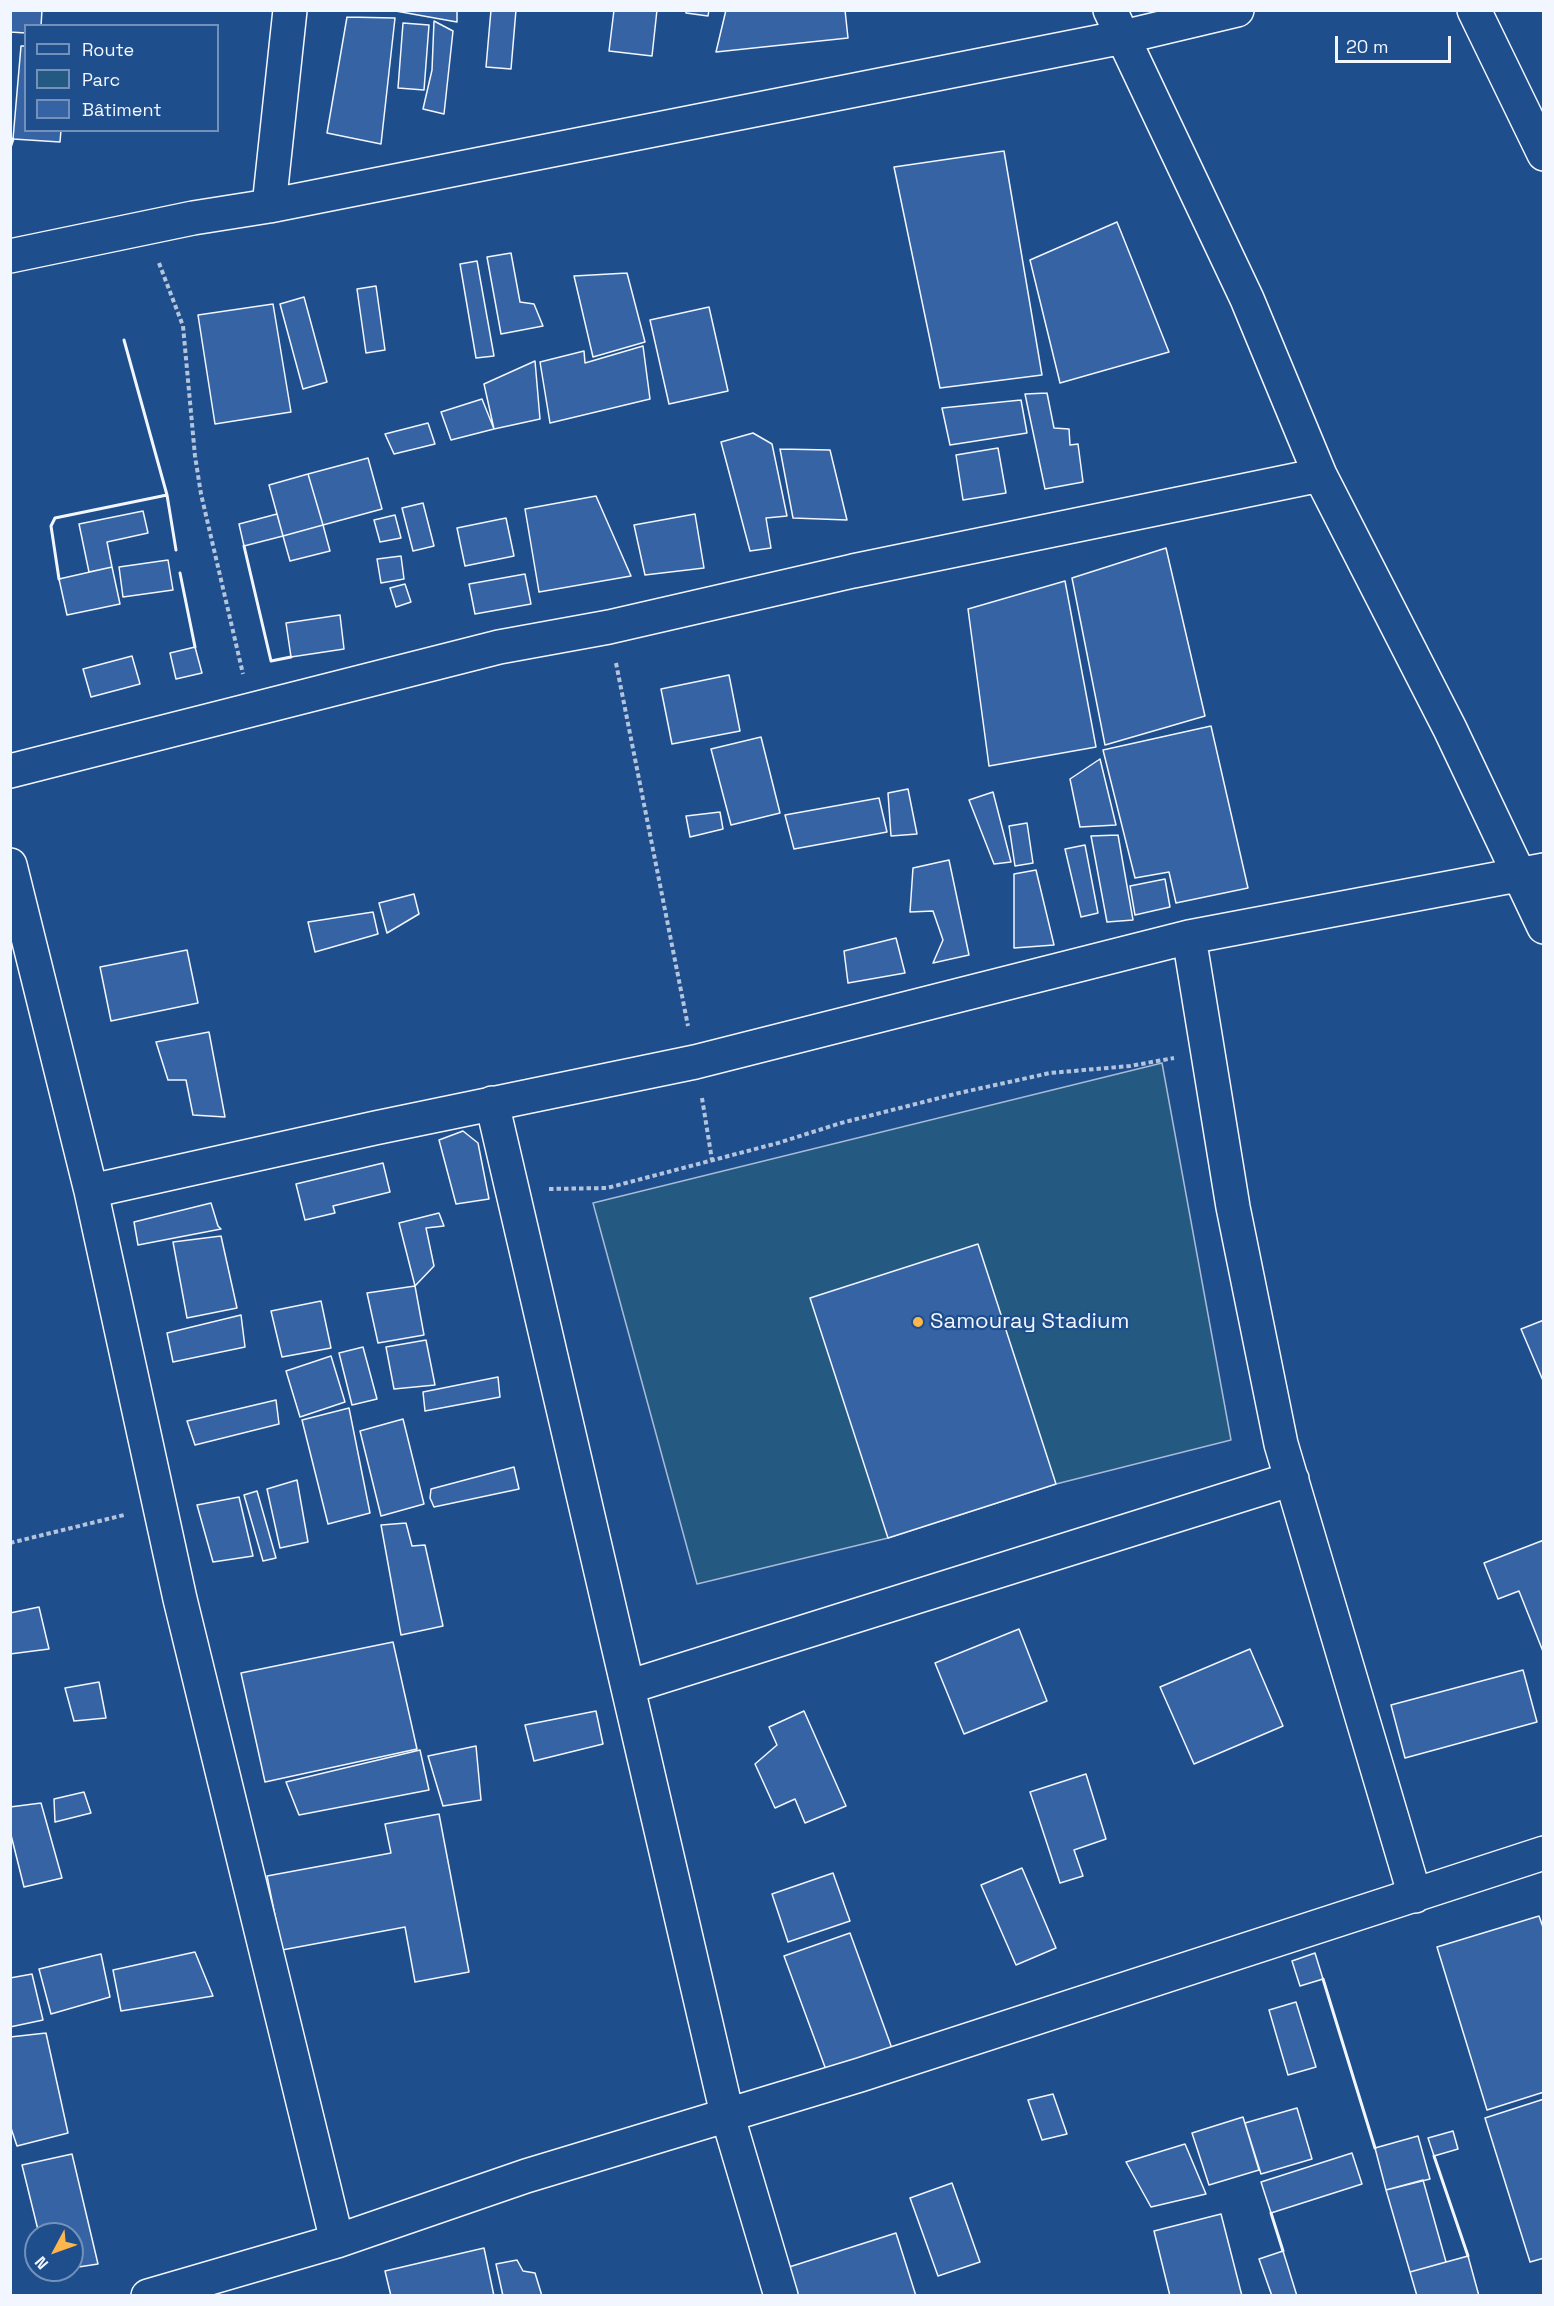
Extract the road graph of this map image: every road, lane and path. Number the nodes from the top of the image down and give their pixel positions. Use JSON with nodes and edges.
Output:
{"nodes":[{"id":1,"x":290,"y":10,"type":"edge"},
{"id":2,"x":1237,"y":10,"type":"edge"},
{"id":3,"x":1474,"y":10,"type":"edge"},
{"id":4,"x":1117,"y":24,"type":"edge"},
{"id":5,"x":1544,"y":154,"type":"edge"},
{"id":6,"x":269,"y":206,"type":"junction"},
{"id":7,"x":145,"y":228,"type":"junction"},
{"id":8,"x":10,"y":256,"type":"edge"},
{"id":9,"x":1320,"y":475,"type":"junction"},
{"id":10,"x":609,"y":627,"type":"junction"},
{"id":11,"x":251,"y":710,"type":"junction"},
{"id":12,"x":10,"y":771,"type":"edge"},
{"id":13,"x":10,"y":865,"type":"edge"},
{"id":14,"x":1532,"y":873,"type":"edge"},
{"id":15,"x":1544,"y":927,"type":"edge"},
{"id":16,"x":1189,"y":937,"type":"junction"},
{"id":17,"x":1207,"y":1051,"type":"junction"},
{"id":18,"x":695,"y":1062,"type":"junction"},
{"id":19,"x":492,"y":1103,"type":"junction"},
{"id":20,"x":712,"y":1160,"type":"junction"},
{"id":21,"x":513,"y":1190,"type":"junction"},
{"id":22,"x":91,"y":1191,"type":"junction"},
{"id":23,"x":1292,"y":1479,"type":"junction"},
{"id":24,"x":159,"y":1506,"type":"junction"},
{"id":25,"x":10,"y":1543,"type":"edge"},
{"id":26,"x":628,"y":1688,"type":"junction"},
{"id":27,"x":1544,"y":1853,"type":"edge"},
{"id":28,"x":1415,"y":1896,"type":"junction"},
{"id":29,"x":727,"y":2114,"type":"junction"},
{"id":30,"x":337,"y":2241,"type":"junction"},
{"id":31,"x":148,"y":2295,"type":"edge"},
{"id":32,"x":780,"y":2295,"type":"edge"}],
"edges":[{"from":1,"to":6,"type":"street"},
{"from":2,"to":4,"type":"street"},
{"from":3,"to":5,"type":"street"},
{"from":4,"to":6,"type":"street"},
{"from":4,"to":9,"type":"street"},
{"from":6,"to":7,"type":"street"},
{"from":7,"to":8,"type":"street"},
{"from":7,"to":11,"type":"path"},
{"from":9,"to":10,"type":"street"},
{"from":9,"to":14,"type":"street"},
{"from":10,"to":11,"type":"street"},
{"from":10,"to":18,"type":"path"},
{"from":11,"to":12,"type":"street"},
{"from":13,"to":22,"type":"street"},
{"from":14,"to":15,"type":"street"},
{"from":14,"to":16,"type":"street"},
{"from":16,"to":17,"type":"street"},
{"from":16,"to":18,"type":"street"},
{"from":17,"to":20,"type":"path"},
{"from":17,"to":23,"type":"street"},
{"from":18,"to":19,"type":"street"},
{"from":18,"to":20,"type":"path"},
{"from":19,"to":21,"type":"street"},
{"from":19,"to":22,"type":"street"},
{"from":20,"to":21,"type":"path"},
{"from":21,"to":26,"type":"street"},
{"from":22,"to":24,"type":"street"},
{"from":23,"to":26,"type":"street"},
{"from":23,"to":28,"type":"street"},
{"from":24,"to":25,"type":"path"},
{"from":24,"to":30,"type":"street"},
{"from":26,"to":29,"type":"street"},
{"from":27,"to":28,"type":"street"},
{"from":28,"to":29,"type":"street"},
{"from":29,"to":30,"type":"street"},
{"from":29,"to":32,"type":"street"},
{"from":30,"to":31,"type":"street"}]}
